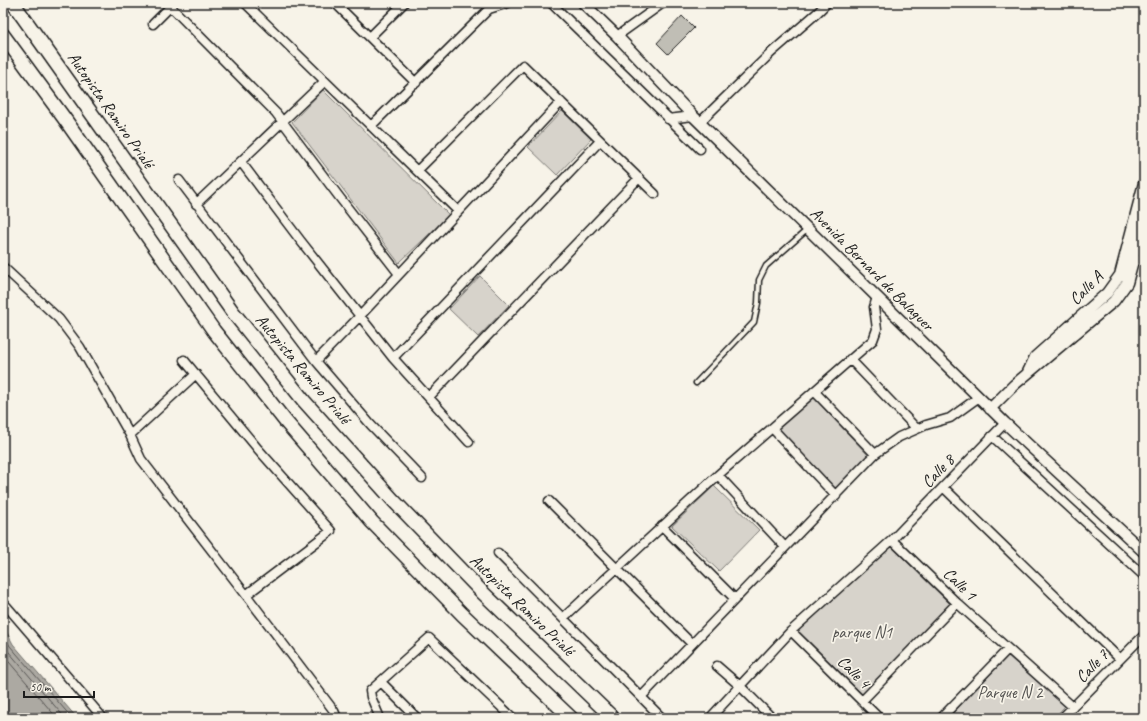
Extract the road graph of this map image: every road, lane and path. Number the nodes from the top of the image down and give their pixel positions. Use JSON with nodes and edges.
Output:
{"nodes":[{"id":1,"x":13,"y":3,"type":"edge"},
{"id":2,"x":245,"y":3,"type":"edge"},
{"id":3,"x":335,"y":3,"type":"edge"},
{"id":4,"x":404,"y":3,"type":"edge"},
{"id":5,"x":508,"y":3,"type":"edge"},
{"id":6,"x":551,"y":3,"type":"edge"},
{"id":7,"x":583,"y":3,"type":"edge"},
{"id":8,"x":663,"y":3,"type":"edge"},
{"id":9,"x":827,"y":3,"type":"edge"},
{"id":10,"x":171,"y":5,"type":"edge"},
{"id":11,"x":490,"y":6,"type":"edge"},
{"id":12,"x":153,"y":24,"type":"dead end"},
{"id":13,"x":3,"y":35,"type":"edge"},
{"id":14,"x":617,"y":36,"type":"junction"},
{"id":15,"x":370,"y":37,"type":"junction"},
{"id":16,"x":325,"y":81,"type":"junction"},
{"id":17,"x":416,"y":82,"type":"junction"},
{"id":18,"x":561,"y":102,"type":"junction"},
{"id":19,"x":668,"y":119,"type":"junction"},
{"id":20,"x":696,"y":119,"type":"junction"},
{"id":21,"x":283,"y":122,"type":"junction"},
{"id":22,"x":371,"y":126,"type":"junction"},
{"id":23,"x":600,"y":141,"type":"junction"},
{"id":24,"x":700,"y":149,"type":"dead end"},
{"id":25,"x":241,"y":162,"type":"junction"},
{"id":26,"x":417,"y":171,"type":"junction"},
{"id":27,"x":638,"y":178,"type":"junction"},
{"id":28,"x":179,"y":180,"type":"dead end"},
{"id":29,"x":1144,"y":183,"type":"edge"},
{"id":30,"x":655,"y":194,"type":"dead end"},
{"id":31,"x":196,"y":204,"type":"junction"},
{"id":32,"x":458,"y":211,"type":"junction"},
{"id":33,"x":1144,"y":220,"type":"edge"},
{"id":34,"x":808,"y":229,"type":"junction"},
{"id":35,"x":1129,"y":257,"type":"junction"},
{"id":36,"x":1144,"y":262,"type":"edge"},
{"id":37,"x":3,"y":267,"type":"edge"},
{"id":38,"x":399,"y":274,"type":"junction"},
{"id":39,"x":877,"y":297,"type":"junction"},
{"id":40,"x":360,"y":316,"type":"junction"},
{"id":41,"x":393,"y":358,"type":"junction"},
{"id":42,"x":850,"y":359,"type":"junction"},
{"id":43,"x":184,"y":360,"type":"dead end"},
{"id":44,"x":316,"y":361,"type":"junction"},
{"id":45,"x":196,"y":374,"type":"junction"},
{"id":46,"x":696,"y":382,"type":"dead end"},
{"id":47,"x":814,"y":391,"type":"junction"},
{"id":48,"x":429,"y":397,"type":"junction"},
{"id":49,"x":979,"y":397,"type":"junction"},
{"id":50,"x":990,"y":409,"type":"junction"},
{"id":51,"x":1005,"y":423,"type":"junction"},
{"id":52,"x":772,"y":428,"type":"junction"},
{"id":53,"x":917,"y":429,"type":"junction"},
{"id":54,"x":130,"y":435,"type":"junction"},
{"id":55,"x":992,"y":436,"type":"junction"},
{"id":56,"x":469,"y":442,"type":"dead end"},
{"id":57,"x":875,"y":454,"type":"junction"},
{"id":58,"x":718,"y":475,"type":"junction"},
{"id":59,"x":422,"y":478,"type":"dead end"},
{"id":60,"x":943,"y":487,"type":"junction"},
{"id":61,"x":836,"y":496,"type":"junction"},
{"id":62,"x":549,"y":501,"type":"dead end"},
{"id":63,"x":662,"y":526,"type":"junction"},
{"id":64,"x":892,"y":540,"type":"junction"},
{"id":65,"x":785,"y":547,"type":"junction"},
{"id":66,"x":1144,"y":552,"type":"edge"},
{"id":67,"x":498,"y":554,"type":"dead end"},
{"id":68,"x":616,"y":568,"type":"junction"},
{"id":69,"x":1144,"y":576,"type":"edge"},
{"id":70,"x":246,"y":595,"type":"junction"},
{"id":71,"x":735,"y":598,"type":"junction"},
{"id":72,"x":3,"y":602,"type":"edge"},
{"id":73,"x":957,"y":603,"type":"junction"},
{"id":74,"x":563,"y":618,"type":"junction"},
{"id":75,"x":791,"y":631,"type":"junction"},
{"id":76,"x":1144,"y":635,"type":"edge"},
{"id":77,"x":692,"y":644,"type":"junction"},
{"id":78,"x":1008,"y":650,"type":"junction"},
{"id":79,"x":1120,"y":659,"type":"junction"},
{"id":80,"x":717,"y":666,"type":"dead end"},
{"id":81,"x":381,"y":682,"type":"junction"},
{"id":82,"x":740,"y":686,"type":"junction"},
{"id":83,"x":642,"y":696,"type":"junction"},
{"id":84,"x":862,"y":701,"type":"junction"},
{"id":85,"x":1073,"y":707,"type":"junction"},
{"id":86,"x":103,"y":718,"type":"edge"},
{"id":87,"x":337,"y":718,"type":"edge"},
{"id":88,"x":380,"y":718,"type":"edge"},
{"id":89,"x":417,"y":718,"type":"edge"},
{"id":90,"x":513,"y":718,"type":"edge"},
{"id":91,"x":571,"y":718,"type":"edge"},
{"id":92,"x":613,"y":718,"type":"edge"},
{"id":93,"x":662,"y":718,"type":"edge"},
{"id":94,"x":710,"y":718,"type":"edge"},
{"id":95,"x":772,"y":718,"type":"edge"},
{"id":96,"x":879,"y":718,"type":"edge"},
{"id":97,"x":941,"y":718,"type":"edge"},
{"id":98,"x":1062,"y":718,"type":"edge"}],
"edges":[{"from":1,"to":92,"type":"highway","name":"Autopista Ramiro Prialé"},
{"from":2,"to":16,"type":"street"},
{"from":3,"to":15,"type":"street"},
{"from":4,"to":15,"type":"street"},
{"from":5,"to":11,"type":"street"},
{"from":6,"to":19,"type":"street"},
{"from":7,"to":14,"type":"street","name":"Avenida Bernard de Balaguer"},
{"from":8,"to":14,"type":"street"},
{"from":9,"to":20,"type":"street"},
{"from":10,"to":12,"type":"street"},
{"from":10,"to":21,"type":"street"},
{"from":11,"to":17,"type":"street"},
{"from":13,"to":91,"type":"highway"},
{"from":14,"to":20,"type":"street","name":"Avenida Bernard de Balaguer"},
{"from":15,"to":17,"type":"street"},
{"from":16,"to":21,"type":"street"},
{"from":16,"to":22,"type":"street"},
{"from":17,"to":22,"type":"street"},
{"from":18,"to":23,"type":"street"},
{"from":18,"to":26,"type":"street"},
{"from":18,"to":32,"type":"street"},
{"from":19,"to":20,"type":"street"},
{"from":19,"to":24,"type":"street"},
{"from":20,"to":34,"type":"street","name":"Avenida Bernard de Balaguer"},
{"from":21,"to":25,"type":"street"},
{"from":21,"to":38,"type":"street"},
{"from":22,"to":26,"type":"street"},
{"from":23,"to":27,"type":"street"},
{"from":23,"to":41,"type":"street"},
{"from":25,"to":31,"type":"street"},
{"from":25,"to":40,"type":"street"},
{"from":26,"to":32,"type":"street"},
{"from":27,"to":30,"type":"street"},
{"from":27,"to":48,"type":"street"},
{"from":28,"to":31,"type":"street"},
{"from":29,"to":35,"type":"street","name":"Calle A"},
{"from":31,"to":44,"type":"street"},
{"from":32,"to":38,"type":"street"},
{"from":33,"to":35,"type":"street","name":"Calle A"},
{"from":34,"to":39,"type":"street","name":"Avenida Bernard de Balaguer"},
{"from":34,"to":46,"type":"lane"},
{"from":35,"to":36,"type":"street"},
{"from":35,"to":50,"type":"street","name":"Calle A"},
{"from":37,"to":54,"type":"street"},
{"from":38,"to":40,"type":"street"},
{"from":39,"to":42,"type":"street"},
{"from":39,"to":49,"type":"street","name":"Avenida Bernard de Balaguer"},
{"from":40,"to":41,"type":"street"},
{"from":40,"to":44,"type":"street"},
{"from":41,"to":48,"type":"street"},
{"from":42,"to":47,"type":"street"},
{"from":42,"to":53,"type":"street"},
{"from":43,"to":45,"type":"street"},
{"from":44,"to":59,"type":"street"},
{"from":45,"to":54,"type":"street"},
{"from":45,"to":70,"type":"street"},
{"from":47,"to":52,"type":"street"},
{"from":47,"to":57,"type":"street"},
{"from":48,"to":56,"type":"street"},
{"from":49,"to":50,"type":"street","name":"Avenida Bernard de Balaguer"},
{"from":49,"to":53,"type":"street"},
{"from":50,"to":51,"type":"street","name":"Avenida Bernard de Balaguer"},
{"from":51,"to":55,"type":"street","name":"Calle 8"},
{"from":51,"to":66,"type":"street","name":"Avenida Bernard de Balaguer"},
{"from":52,"to":58,"type":"street"},
{"from":52,"to":61,"type":"street"},
{"from":53,"to":57,"type":"street"},
{"from":54,"to":70,"type":"street"},
{"from":55,"to":60,"type":"street","name":"Calle 8"},
{"from":55,"to":69,"type":"street"},
{"from":57,"to":61,"type":"street"},
{"from":58,"to":63,"type":"street"},
{"from":58,"to":65,"type":"street"},
{"from":60,"to":64,"type":"street","name":"Calle 8"},
{"from":60,"to":79,"type":"street"},
{"from":61,"to":65,"type":"street"},
{"from":62,"to":68,"type":"street"},
{"from":63,"to":68,"type":"street"},
{"from":63,"to":71,"type":"street"},
{"from":64,"to":73,"type":"street","name":"Calle 1"},
{"from":64,"to":75,"type":"street","name":"Calle 8"},
{"from":65,"to":71,"type":"street"},
{"from":67,"to":74,"type":"street"},
{"from":68,"to":74,"type":"street"},
{"from":68,"to":77,"type":"street"},
{"from":70,"to":87,"type":"street"},
{"from":71,"to":77,"type":"street"},
{"from":72,"to":86,"type":"street"},
{"from":73,"to":78,"type":"street","name":"Calle 1"},
{"from":73,"to":84,"type":"street"},
{"from":74,"to":83,"type":"street"},
{"from":75,"to":82,"type":"street","name":"Calle 8"},
{"from":75,"to":84,"type":"street","name":"Calle 4"},
{"from":76,"to":79,"type":"street","name":"Calle 7"},
{"from":77,"to":83,"type":"street"},
{"from":78,"to":85,"type":"street","name":"Calle 1"},
{"from":78,"to":97,"type":"street"},
{"from":79,"to":85,"type":"street","name":"Calle 7"},
{"from":80,"to":82,"type":"street"},
{"from":81,"to":88,"type":"street"},
{"from":81,"to":89,"type":"street"},
{"from":81,"to":90,"type":"street"},
{"from":82,"to":94,"type":"street","name":"Calle 8"},
{"from":82,"to":95,"type":"street"},
{"from":83,"to":93,"type":"street"},
{"from":84,"to":96,"type":"street","name":"Calle 4"},
{"from":85,"to":98,"type":"street","name":"Calle 7"}]}
